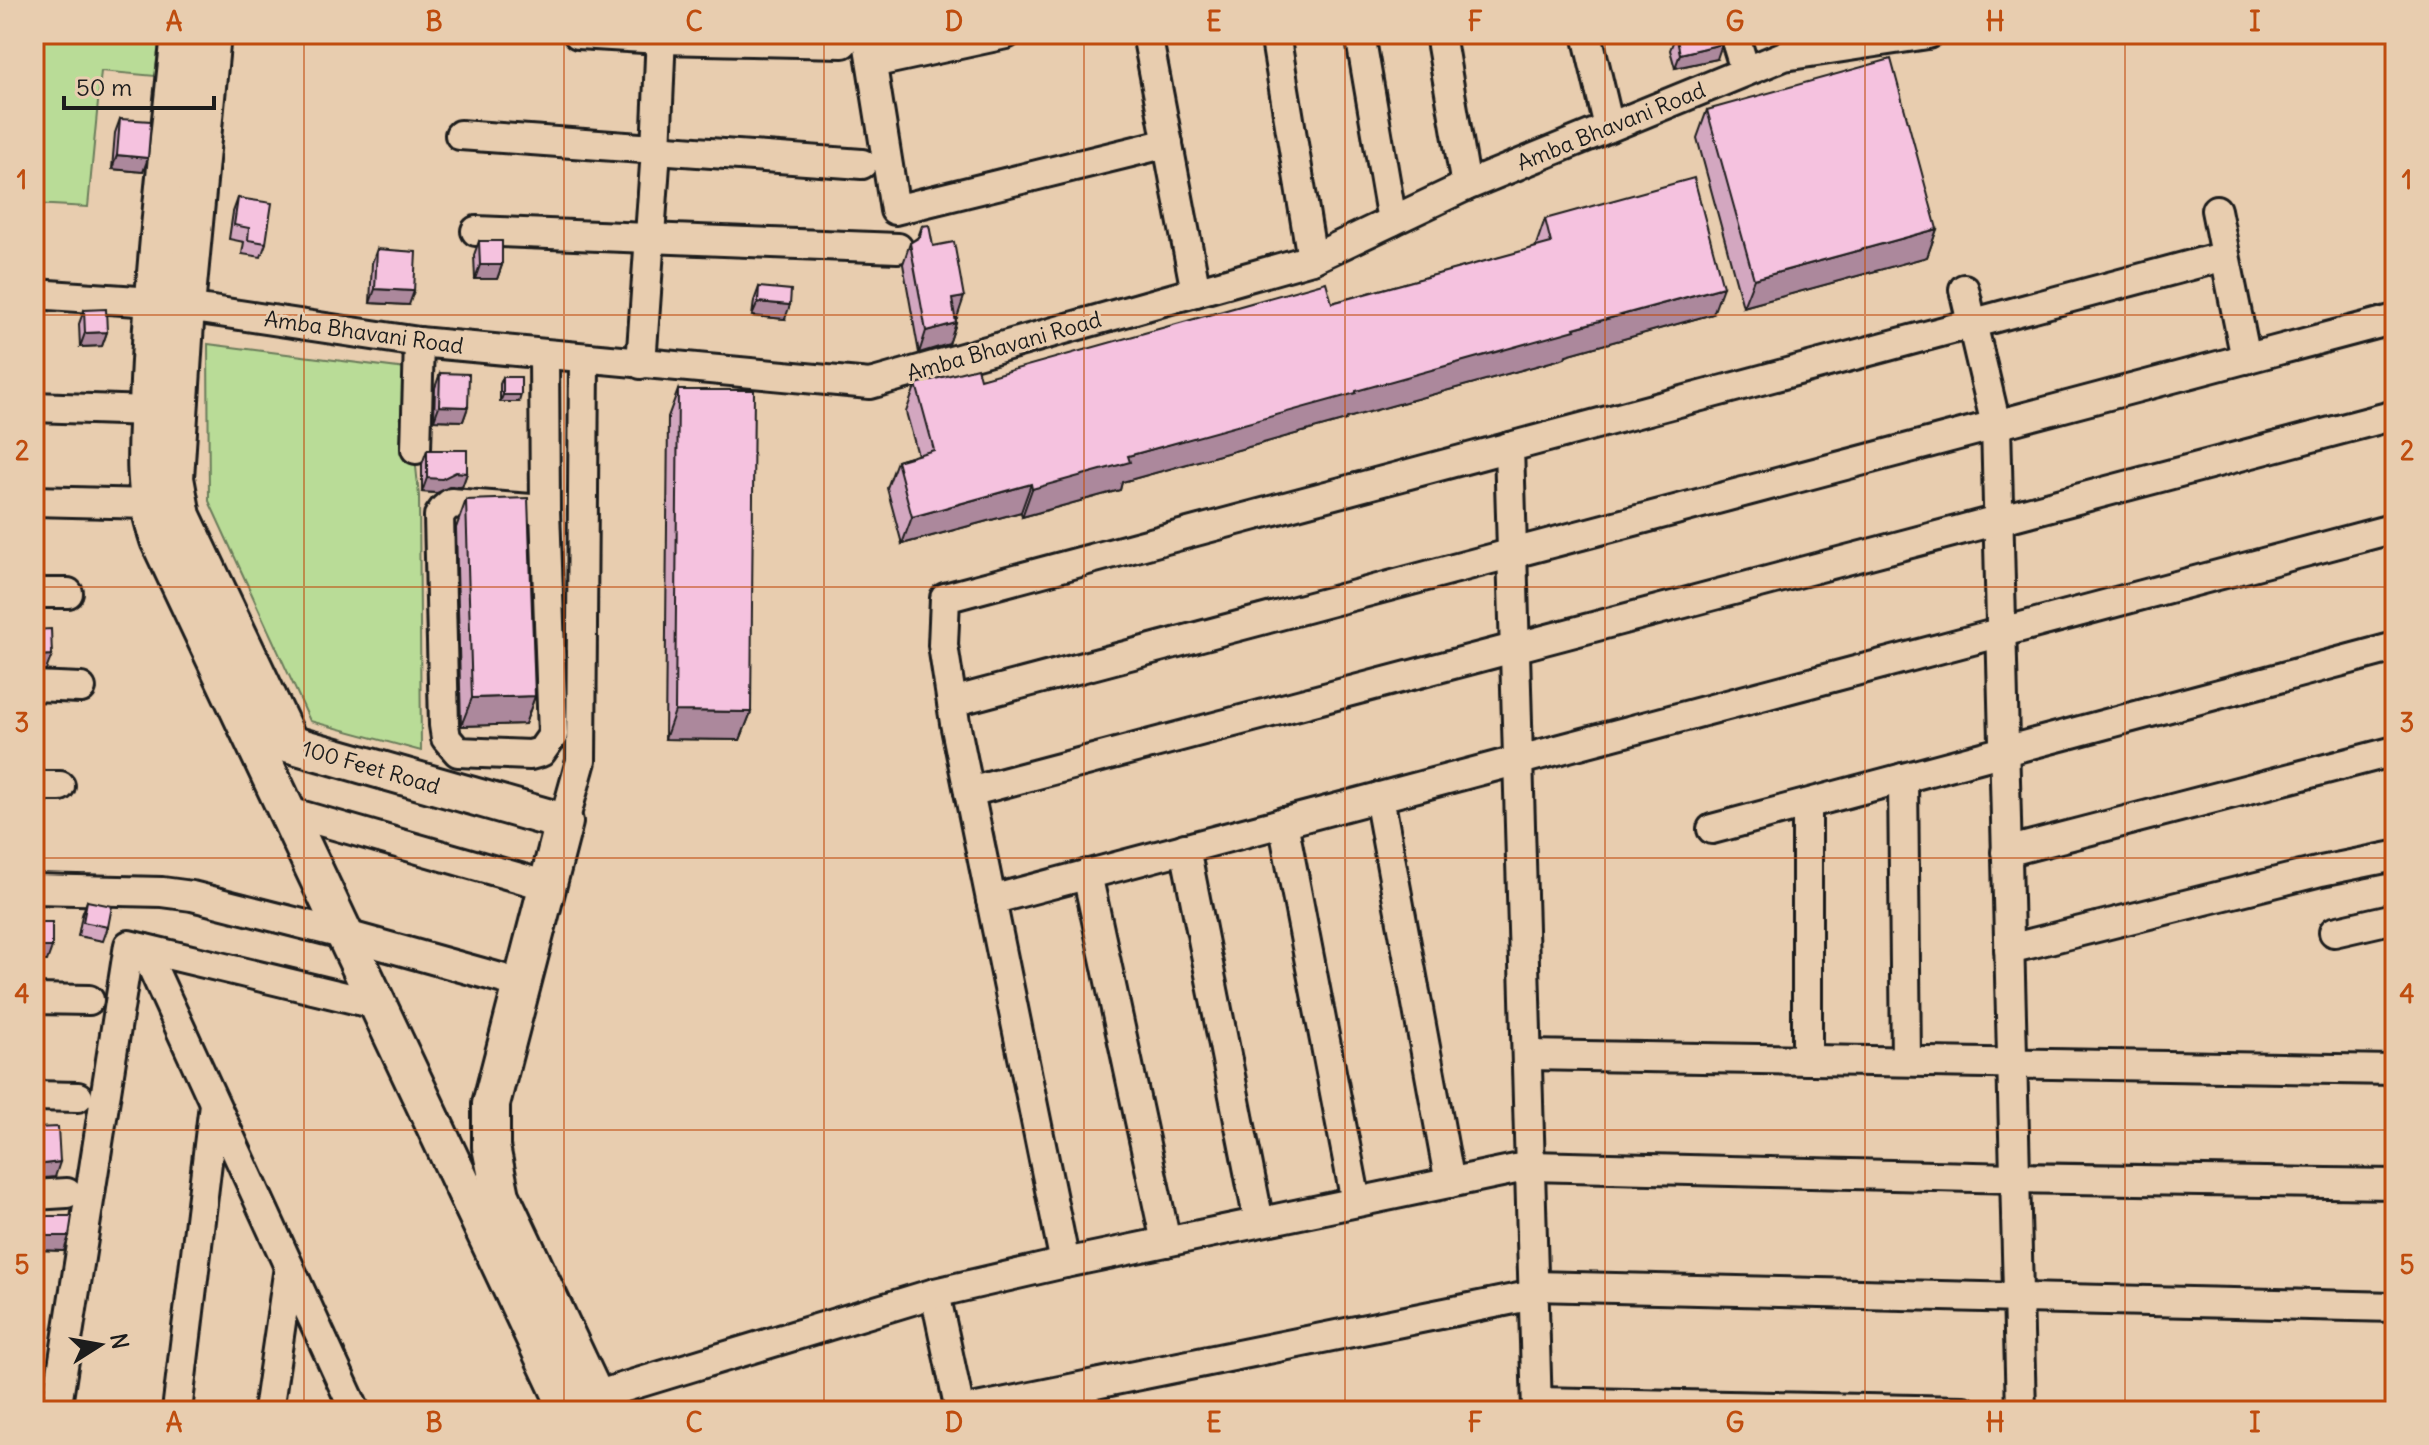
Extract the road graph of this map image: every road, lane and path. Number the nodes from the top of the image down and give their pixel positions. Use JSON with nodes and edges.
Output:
{"nodes":[{"id":1,"x":180,"y":34,"type":"edge"},
{"id":2,"x":212,"y":34,"type":"edge"},
{"id":3,"x":578,"y":34,"type":"edge"},
{"id":4,"x":1006,"y":34,"type":"edge"},
{"id":5,"x":1147,"y":34,"type":"edge"},
{"id":6,"x":1275,"y":34,"type":"edge"},
{"id":7,"x":1360,"y":34,"type":"edge"},
{"id":8,"x":1440,"y":34,"type":"edge"},
{"id":9,"x":1587,"y":34,"type":"edge"},
{"id":10,"x":1734,"y":34,"type":"edge"},
{"id":11,"x":1928,"y":34,"type":"edge"},
{"id":12,"x":660,"y":37,"type":"edge"},
{"id":13,"x":855,"y":38,"type":"edge"},
{"id":14,"x":1838,"y":41,"type":"edge"},
{"id":15,"x":872,"y":63,"type":"junction"},
{"id":16,"x":1745,"y":70,"type":"junction"},
{"id":17,"x":1609,"y":127,"type":"junction"},
{"id":18,"x":460,"y":135,"type":"dead end"},
{"id":19,"x":1168,"y":143,"type":"junction"},
{"id":20,"x":656,"y":150,"type":"junction"},
{"id":21,"x":862,"y":164,"type":"dead end"},
{"id":22,"x":1466,"y":186,"type":"junction"},
{"id":23,"x":2216,"y":210,"type":"dead end"},
{"id":24,"x":1392,"y":221,"type":"junction"},
{"id":25,"x":476,"y":231,"type":"dead end"},
{"id":26,"x":649,"y":237,"type":"junction"},
{"id":27,"x":898,"y":248,"type":"dead end"},
{"id":28,"x":2225,"y":256,"type":"junction"},
{"id":29,"x":1312,"y":259,"type":"junction"},
{"id":30,"x":1964,"y":289,"type":"dead end"},
{"id":31,"x":1196,"y":292,"type":"junction"},
{"id":32,"x":34,"y":294,"type":"edge"},
{"id":33,"x":169,"y":305,"type":"junction"},
{"id":34,"x":2395,"y":319,"type":"edge"},
{"id":35,"x":1972,"y":323,"type":"junction"},
{"id":36,"x":419,"y":342,"type":"junction"},
{"id":37,"x":544,"y":355,"type":"junction"},
{"id":38,"x":584,"y":359,"type":"junction"},
{"id":39,"x":2246,"y":359,"type":"junction"},
{"id":40,"x":641,"y":364,"type":"junction"},
{"id":41,"x":34,"y":407,"type":"edge"},
{"id":42,"x":148,"y":411,"type":"junction"},
{"id":43,"x":2395,"y":415,"type":"edge"},
{"id":44,"x":1996,"y":425,"type":"junction"},
{"id":45,"x":1509,"y":447,"type":"junction"},
{"id":46,"x":416,"y":449,"type":"dead end"},
{"id":47,"x":34,"y":501,"type":"edge"},
{"id":48,"x":149,"y":504,"type":"junction"},
{"id":49,"x":545,"y":510,"type":"junction"},
{"id":50,"x":1998,"y":518,"type":"junction"},
{"id":51,"x":2395,"y":528,"type":"edge"},
{"id":52,"x":1513,"y":553,"type":"junction"},
{"id":53,"x":34,"y":593,"type":"edge"},
{"id":54,"x":68,"y":593,"type":"dead end"},
{"id":55,"x":2001,"y":632,"type":"junction"},
{"id":56,"x":1515,"y":647,"type":"junction"},
{"id":57,"x":2395,"y":647,"type":"edge"},
{"id":58,"x":34,"y":686,"type":"edge"},
{"id":59,"x":81,"y":688,"type":"dead end"},
{"id":60,"x":952,"y":702,"type":"junction"},
{"id":61,"x":2004,"y":751,"type":"junction"},
{"id":62,"x":2395,"y":751,"type":"edge"},
{"id":63,"x":1518,"y":760,"type":"junction"},
{"id":64,"x":1903,"y":778,"type":"junction"},
{"id":65,"x":969,"y":792,"type":"junction"},
{"id":66,"x":1379,"y":797,"type":"junction"},
{"id":67,"x":1807,"y":804,"type":"junction"},
{"id":68,"x":289,"y":812,"type":"junction"},
{"id":69,"x":564,"y":822,"type":"junction"},
{"id":70,"x":1283,"y":822,"type":"junction"},
{"id":71,"x":1712,"y":829,"type":"dead end"},
{"id":72,"x":1185,"y":848,"type":"junction"},
{"id":73,"x":2006,"y":852,"type":"junction"},
{"id":74,"x":2395,"y":856,"type":"edge"},
{"id":75,"x":1087,"y":874,"type":"junction"},
{"id":76,"x":548,"y":886,"type":"junction"},
{"id":77,"x":34,"y":889,"type":"edge"},
{"id":78,"x":991,"y":900,"type":"junction"},
{"id":79,"x":2395,"y":918,"type":"edge"},
{"id":80,"x":2334,"y":932,"type":"dead end"},
{"id":81,"x":346,"y":935,"type":"junction"},
{"id":82,"x":144,"y":949,"type":"junction"},
{"id":83,"x":2009,"y":949,"type":"junction"},
{"id":84,"x":522,"y":984,"type":"junction"},
{"id":85,"x":34,"y":999,"type":"edge"},
{"id":86,"x":89,"y":1000,"type":"dead end"},
{"id":87,"x":379,"y":1005,"type":"junction"},
{"id":88,"x":1527,"y":1055,"type":"junction"},
{"id":89,"x":1807,"y":1060,"type":"junction"},
{"id":90,"x":1906,"y":1061,"type":"junction"},
{"id":91,"x":2011,"y":1063,"type":"junction"},
{"id":92,"x":2395,"y":1070,"type":"edge"},
{"id":93,"x":34,"y":1096,"type":"edge"},
{"id":94,"x":78,"y":1097,"type":"dead end"},
{"id":95,"x":214,"y":1104,"type":"junction"},
{"id":96,"x":1530,"y":1166,"type":"junction"},
{"id":97,"x":2015,"y":1178,"type":"junction"},
{"id":98,"x":1450,"y":1183,"type":"junction"},
{"id":99,"x":2395,"y":1184,"type":"edge"},
{"id":100,"x":67,"y":1193,"type":"dead end"},
{"id":101,"x":34,"y":1195,"type":"edge"},
{"id":102,"x":1356,"y":1202,"type":"junction"},
{"id":103,"x":1259,"y":1222,"type":"junction"},
{"id":104,"x":1166,"y":1242,"type":"junction"},
{"id":105,"x":1065,"y":1263,"type":"junction"},
{"id":106,"x":289,"y":1266,"type":"junction"},
{"id":107,"x":1534,"y":1291,"type":"junction"},
{"id":108,"x":935,"y":1293,"type":"junction"},
{"id":109,"x":2018,"y":1298,"type":"junction"},
{"id":110,"x":2395,"y":1307,"type":"edge"},
{"id":111,"x":588,"y":1406,"type":"edge"},
{"id":112,"x":1535,"y":1408,"type":"edge"},
{"id":113,"x":56,"y":1411,"type":"edge"},
{"id":114,"x":177,"y":1411,"type":"edge"},
{"id":115,"x":268,"y":1411,"type":"edge"},
{"id":116,"x":355,"y":1411,"type":"edge"},
{"id":117,"x":961,"y":1411,"type":"edge"},
{"id":118,"x":1964,"y":1411,"type":"edge"},
{"id":119,"x":2021,"y":1411,"type":"edge"}],
"edges":[{"from":1,"to":33,"type":"main road","name":"100 Feet Road"},
{"from":2,"to":33,"type":"main road","name":"100 Feet Road"},
{"from":3,"to":12,"type":"street"},
{"from":4,"to":15,"type":"street"},
{"from":5,"to":19,"type":"street"},
{"from":6,"to":29,"type":"street"},
{"from":7,"to":24,"type":"street"},
{"from":8,"to":22,"type":"street"},
{"from":9,"to":17,"type":"street"},
{"from":10,"to":16,"type":"street"},
{"from":11,"to":14,"type":"street","name":"Amba Bhavani Road"},
{"from":12,"to":13,"type":"street"},
{"from":12,"to":20,"type":"street"},
{"from":13,"to":15,"type":"street"},
{"from":14,"to":16,"type":"street","name":"Amba Bhavani Road"},
{"from":15,"to":19,"type":"street"},
{"from":16,"to":17,"type":"street","name":"Amba Bhavani Road"},
{"from":17,"to":22,"type":"street","name":"Amba Bhavani Road"},
{"from":18,"to":20,"type":"street"},
{"from":19,"to":31,"type":"street"},
{"from":20,"to":21,"type":"street"},
{"from":20,"to":26,"type":"street"},
{"from":22,"to":24,"type":"street","name":"Amba Bhavani Road"},
{"from":23,"to":28,"type":"street"},
{"from":24,"to":29,"type":"street","name":"Amba Bhavani Road"},
{"from":25,"to":26,"type":"street"},
{"from":26,"to":27,"type":"street"},
{"from":26,"to":40,"type":"street"},
{"from":28,"to":35,"type":"street"},
{"from":28,"to":39,"type":"street"},
{"from":29,"to":31,"type":"street","name":"Amba Bhavani Road"},
{"from":30,"to":35,"type":"street"},
{"from":31,"to":40,"type":"street","name":"Amba Bhavani Road"},
{"from":32,"to":33,"type":"street","name":"Amba Bhavani Road"},
{"from":33,"to":36,"type":"street","name":"Amba Bhavani Road"},
{"from":33,"to":42,"type":"main road","name":"100 Feet Road"},
{"from":33,"to":69,"type":"main road","name":"100 Feet Road"},
{"from":34,"to":39,"type":"street"},
{"from":35,"to":44,"type":"street"},
{"from":35,"to":45,"type":"street"},
{"from":36,"to":37,"type":"street","name":"Amba Bhavani Road"},
{"from":36,"to":46,"type":"street"},
{"from":37,"to":38,"type":"street","name":"Amba Bhavani Road"},
{"from":37,"to":49,"type":"street"},
{"from":38,"to":40,"type":"street","name":"Amba Bhavani Road"},
{"from":38,"to":69,"type":"street"},
{"from":39,"to":44,"type":"street"},
{"from":41,"to":42,"type":"street"},
{"from":42,"to":48,"type":"main road","name":"100 Feet Road"},
{"from":43,"to":50,"type":"street"},
{"from":44,"to":50,"type":"street"},
{"from":44,"to":52,"type":"street"},
{"from":45,"to":52,"type":"street"},
{"from":45,"to":60,"type":"street"},
{"from":47,"to":48,"type":"street"},
{"from":48,"to":68,"type":"main road","name":"100 Feet Road"},
{"from":49,"to":49,"type":"street"},
{"from":50,"to":55,"type":"street"},
{"from":50,"to":56,"type":"street"},
{"from":51,"to":55,"type":"street"},
{"from":52,"to":56,"type":"street"},
{"from":52,"to":60,"type":"street"},
{"from":53,"to":54,"type":"street"},
{"from":55,"to":61,"type":"street"},
{"from":55,"to":63,"type":"street"},
{"from":56,"to":63,"type":"street"},
{"from":56,"to":65,"type":"street"},
{"from":57,"to":61,"type":"street"},
{"from":58,"to":59,"type":"street"},
{"from":60,"to":65,"type":"street"},
{"from":61,"to":64,"type":"street"},
{"from":61,"to":73,"type":"street"},
{"from":62,"to":73,"type":"street"},
{"from":63,"to":66,"type":"street"},
{"from":63,"to":88,"type":"street"},
{"from":64,"to":67,"type":"street"},
{"from":64,"to":90,"type":"street"},
{"from":65,"to":78,"type":"street"},
{"from":66,"to":70,"type":"street"},
{"from":66,"to":98,"type":"street"},
{"from":67,"to":71,"type":"street"},
{"from":67,"to":89,"type":"street"},
{"from":68,"to":76,"type":"street"},
{"from":68,"to":81,"type":"main road","name":"100 Feet Road"},
{"from":69,"to":76,"type":"main road"},
{"from":70,"to":72,"type":"street"},
{"from":70,"to":102,"type":"street"},
{"from":72,"to":75,"type":"street"},
{"from":72,"to":103,"type":"street"},
{"from":73,"to":83,"type":"street"},
{"from":74,"to":83,"type":"street"},
{"from":75,"to":78,"type":"street"},
{"from":75,"to":104,"type":"street"},
{"from":76,"to":84,"type":"main road"},
{"from":77,"to":81,"type":"street"},
{"from":78,"to":105,"type":"street"},
{"from":79,"to":80,"type":"street"},
{"from":81,"to":84,"type":"street"},
{"from":81,"to":87,"type":"main road","name":"100 Feet Road"},
{"from":82,"to":87,"type":"street"},
{"from":82,"to":95,"type":"street"},
{"from":82,"to":113,"type":"street"},
{"from":83,"to":91,"type":"street"},
{"from":84,"to":111,"type":"main road"},
{"from":85,"to":86,"type":"street"},
{"from":87,"to":111,"type":"main road","name":"100 Feet Road"},
{"from":88,"to":89,"type":"street"},
{"from":88,"to":96,"type":"street"},
{"from":89,"to":90,"type":"street"},
{"from":90,"to":91,"type":"street"},
{"from":91,"to":92,"type":"street"},
{"from":91,"to":97,"type":"street"},
{"from":93,"to":94,"type":"street"},
{"from":95,"to":106,"type":"street"},
{"from":95,"to":114,"type":"street"},
{"from":96,"to":97,"type":"street"},
{"from":96,"to":98,"type":"street"},
{"from":96,"to":107,"type":"street"},
{"from":97,"to":99,"type":"street"},
{"from":97,"to":109,"type":"street"},
{"from":98,"to":102,"type":"street"},
{"from":100,"to":101,"type":"street"},
{"from":102,"to":103,"type":"street"},
{"from":103,"to":104,"type":"street"},
{"from":104,"to":105,"type":"street"},
{"from":105,"to":108,"type":"street"},
{"from":106,"to":115,"type":"street"},
{"from":106,"to":116,"type":"street"},
{"from":107,"to":109,"type":"street"},
{"from":107,"to":112,"type":"street"},
{"from":107,"to":117,"type":"street"},
{"from":108,"to":111,"type":"street"},
{"from":108,"to":117,"type":"street"},
{"from":109,"to":110,"type":"street"},
{"from":109,"to":119,"type":"street"},
{"from":112,"to":118,"type":"street"}]}
